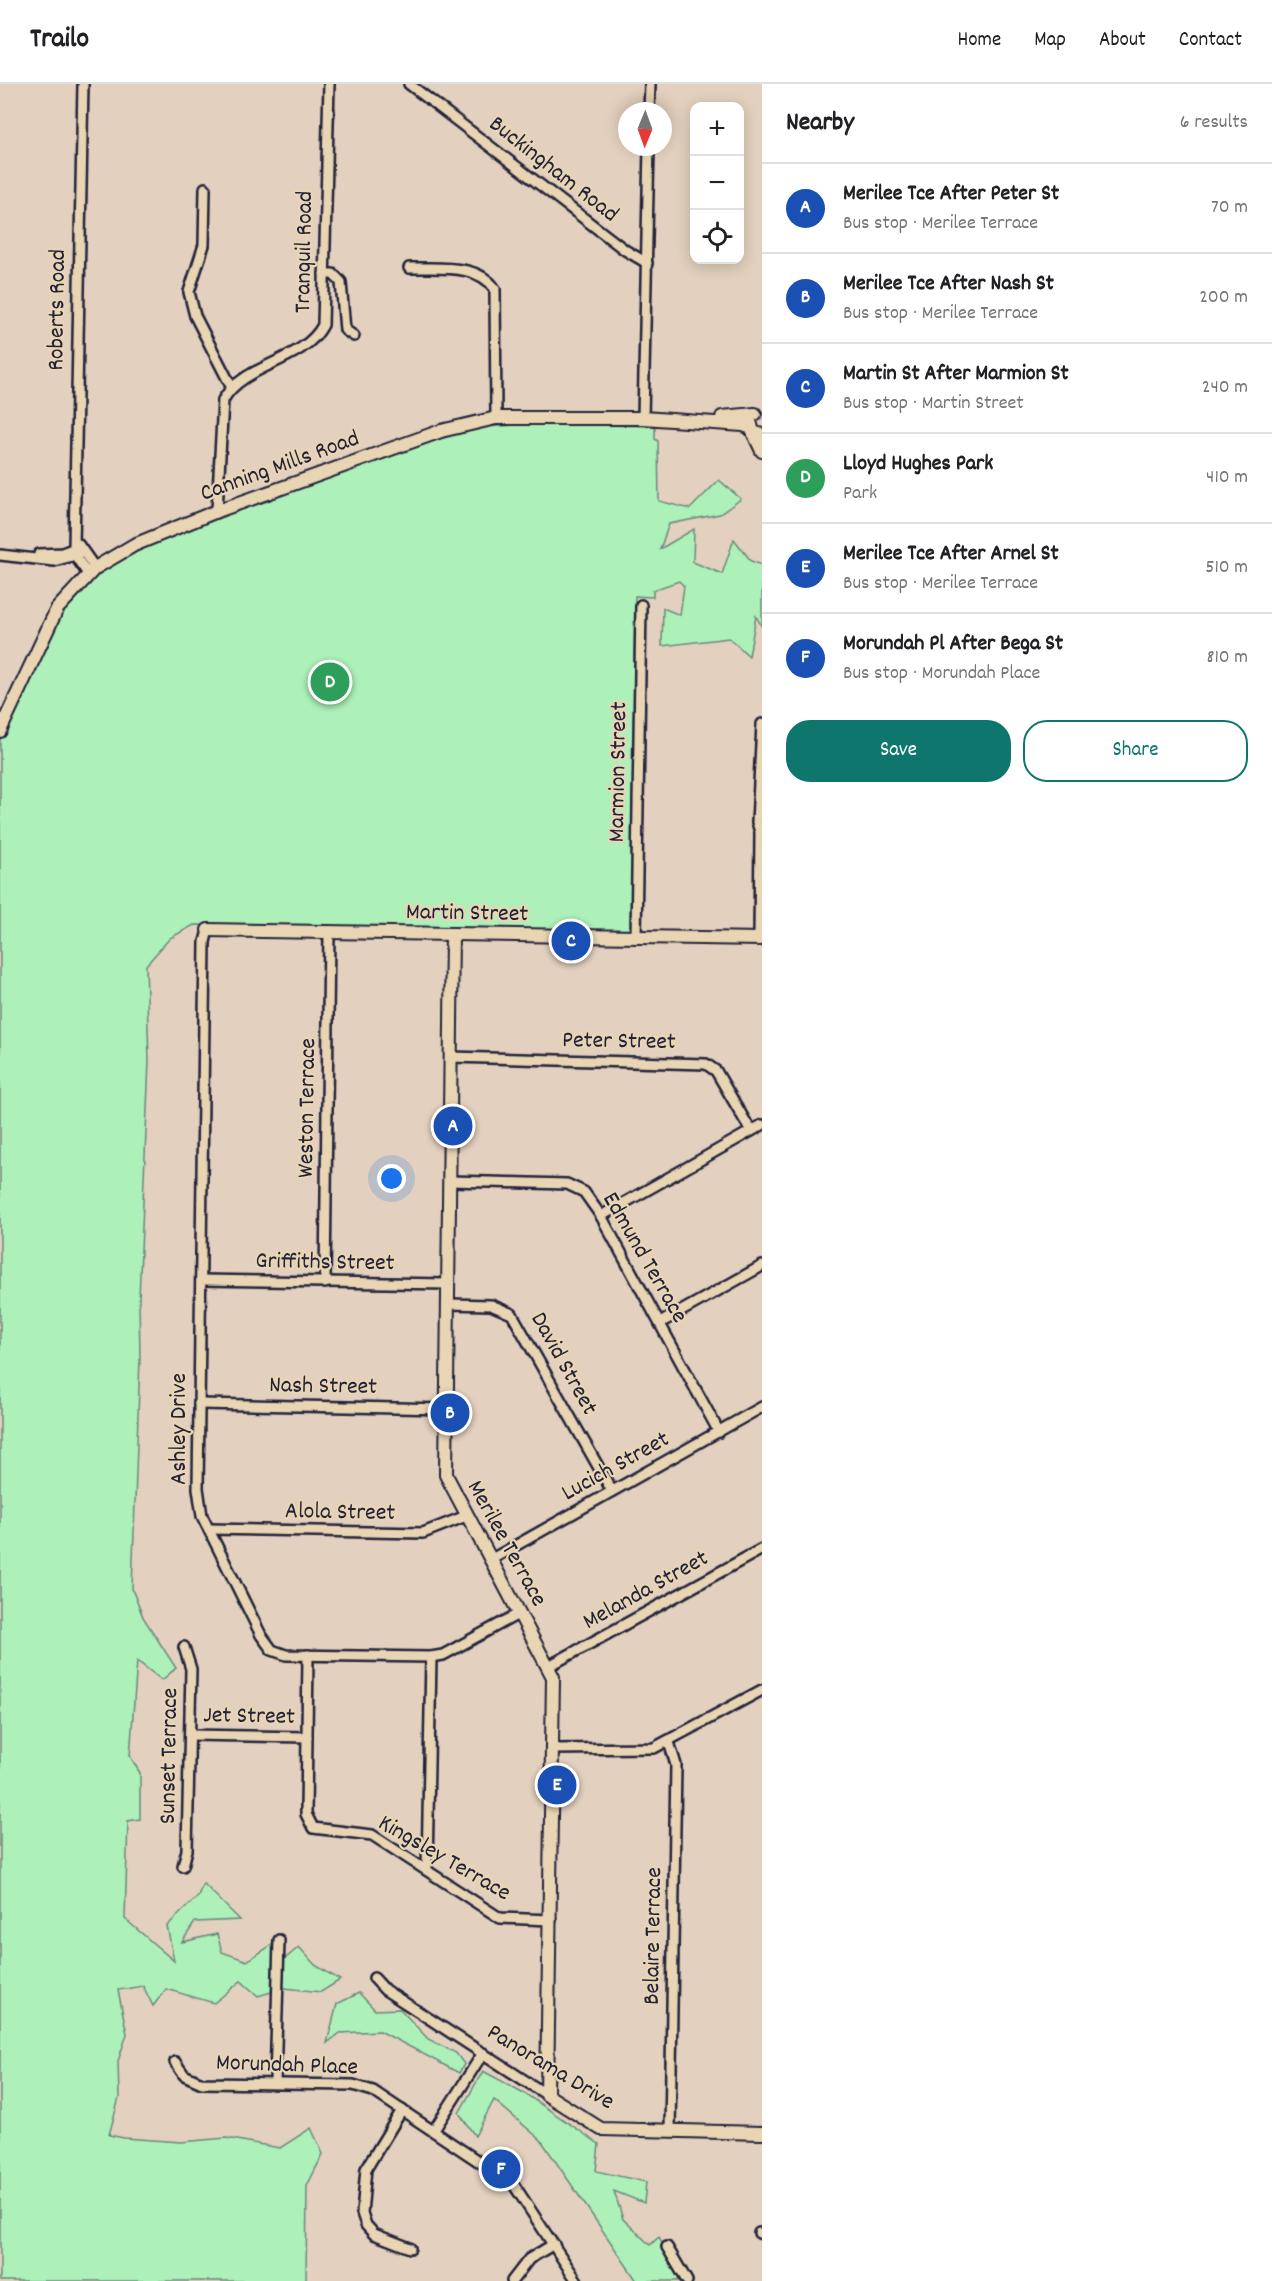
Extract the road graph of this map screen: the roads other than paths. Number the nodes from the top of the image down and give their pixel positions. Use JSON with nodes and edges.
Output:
{"nodes":[{"id":1,"x":83,"y":84,"type":"edge"},
{"id":2,"x":329,"y":84,"type":"edge"},
{"id":3,"x":409,"y":84,"type":"edge"},
{"id":4,"x":650,"y":84,"type":"edge"},
{"id":5,"x":650,"y":102,"type":"edge"},
{"id":6,"x":649,"y":156,"type":"edge"},
{"id":7,"x":205,"y":188,"type":"dead end"},
{"id":8,"x":647,"y":263,"type":"junction"},
{"id":9,"x":409,"y":268,"type":"dead end"},
{"id":10,"x":324,"y":274,"type":"junction"},
{"id":11,"x":354,"y":336,"type":"dead end"},
{"id":12,"x":231,"y":386,"type":"junction"},
{"id":13,"x":758,"y":413,"type":"edge"},
{"id":14,"x":496,"y":418,"type":"junction"},
{"id":15,"x":643,"y":418,"type":"junction"},
{"id":16,"x":676,"y":419,"type":"junction"},
{"id":17,"x":755,"y":432,"type":"edge"},
{"id":18,"x":762,"y":451,"type":"edge"},
{"id":19,"x":218,"y":512,"type":"junction"},
{"id":20,"x":76,"y":550,"type":"junction"},
{"id":21,"x":0,"y":555,"type":"edge"},
{"id":22,"x":92,"y":571,"type":"junction"},
{"id":23,"x":641,"y":605,"type":"dead end"},
{"id":24,"x":762,"y":724,"type":"edge"},
{"id":25,"x":0,"y":732,"type":"edge"},
{"id":26,"x":208,"y":930,"type":"joint"},
{"id":27,"x":329,"y":933,"type":"junction"},
{"id":28,"x":452,"y":934,"type":"junction"},
{"id":29,"x":636,"y":938,"type":"junction"},
{"id":30,"x":760,"y":939,"type":"edge"},
{"id":31,"x":450,"y":1057,"type":"junction"},
{"id":32,"x":762,"y":1125,"type":"edge"},
{"id":33,"x":750,"y":1131,"type":"junction"},
{"id":34,"x":450,"y":1181,"type":"junction"},
{"id":35,"x":601,"y":1216,"type":"junction"},
{"id":36,"x":762,"y":1266,"type":"edge"},
{"id":37,"x":202,"y":1280,"type":"junction"},
{"id":38,"x":325,"y":1283,"type":"junction"},
{"id":39,"x":448,"y":1284,"type":"junction"},
{"id":40,"x":448,"y":1304,"type":"junction"},
{"id":41,"x":660,"y":1323,"type":"junction"},
{"id":42,"x":199,"y":1404,"type":"junction"},
{"id":43,"x":762,"y":1407,"type":"edge"},
{"id":44,"x":446,"y":1409,"type":"junction"},
{"id":45,"x":719,"y":1432,"type":"junction"},
{"id":46,"x":612,"y":1491,"type":"junction"},
{"id":47,"x":466,"y":1516,"type":"junction"},
{"id":48,"x":208,"y":1529,"type":"junction"},
{"id":49,"x":762,"y":1549,"type":"edge"},
{"id":50,"x":490,"y":1560,"type":"junction"},
{"id":51,"x":520,"y":1613,"type":"junction"},
{"id":52,"x":184,"y":1647,"type":"dead end"},
{"id":53,"x":308,"y":1655,"type":"junction"},
{"id":54,"x":431,"y":1657,"type":"junction"},
{"id":55,"x":549,"y":1666,"type":"junction"},
{"id":56,"x":762,"y":1690,"type":"edge"},
{"id":57,"x":190,"y":1735,"type":"junction"},
{"id":58,"x":307,"y":1737,"type":"junction"},
{"id":59,"x":669,"y":1742,"type":"junction"},
{"id":60,"x":554,"y":1749,"type":"junction"},
{"id":61,"x":183,"y":1866,"type":"dead end"},
{"id":62,"x":428,"y":1870,"type":"junction"},
{"id":63,"x":551,"y":1920,"type":"junction"},
{"id":64,"x":279,"y":1940,"type":"dead end"},
{"id":65,"x":374,"y":1978,"type":"dead end"},
{"id":66,"x":483,"y":2054,"type":"junction"},
{"id":67,"x":175,"y":2062,"type":"dead end"},
{"id":68,"x":275,"y":2083,"type":"junction"},
{"id":69,"x":547,"y":2095,"type":"junction"},
{"id":70,"x":402,"y":2110,"type":"junction"},
{"id":71,"x":434,"y":2130,"type":"junction"},
{"id":72,"x":670,"y":2131,"type":"junction"},
{"id":73,"x":762,"y":2133,"type":"edge"},
{"id":74,"x":554,"y":2244,"type":"junction"},
{"id":75,"x":667,"y":2247,"type":"dead end"},
{"id":76,"x":410,"y":2248,"type":"dead end"},
{"id":77,"x":512,"y":2281,"type":"edge"},
{"id":78,"x":577,"y":2281,"type":"edge"},
{"id":79,"x":687,"y":2281,"type":"edge"}],
"edges":[{"from":1,"to":20,"type":"street","name":"Roberts Road"},
{"from":2,"to":10,"type":"street","name":"Tranquil Road"},
{"from":3,"to":8,"type":"street","name":"Buckingham Road"},
{"from":4,"to":5,"type":"street"},
{"from":6,"to":8,"type":"street"},
{"from":7,"to":12,"type":"street"},
{"from":8,"to":15,"type":"street"},
{"from":9,"to":14,"type":"street"},
{"from":10,"to":11,"type":"street"},
{"from":10,"to":12,"type":"street","name":"Tranquil Road"},
{"from":12,"to":19,"type":"street"},
{"from":13,"to":16,"type":"street","name":"Canning Mills Road"},
{"from":13,"to":17,"type":"street"},
{"from":14,"to":15,"type":"street","name":"Canning Mills Road"},
{"from":14,"to":19,"type":"street","name":"Canning Mills Road"},
{"from":15,"to":16,"type":"street","name":"Canning Mills Road"},
{"from":16,"to":17,"type":"street","name":"Canning Mills Road"},
{"from":17,"to":18,"type":"street"},
{"from":19,"to":22,"type":"street","name":"Canning Mills Road"},
{"from":20,"to":21,"type":"street"},
{"from":20,"to":22,"type":"street","name":"Roberts Road"},
{"from":22,"to":25,"type":"street","name":"Canning Mills Road"},
{"from":23,"to":29,"type":"street","name":"Marmion Street"},
{"from":24,"to":30,"type":"street"},
{"from":26,"to":27,"type":"street","name":"Martin Street"},
{"from":26,"to":37,"type":"street","name":"Ashley Drive"},
{"from":27,"to":28,"type":"street","name":"Martin Street"},
{"from":27,"to":38,"type":"street","name":"Weston Terrace"},
{"from":28,"to":29,"type":"street","name":"Martin Street"},
{"from":28,"to":31,"type":"street","name":"Merilee Terrace"},
{"from":29,"to":30,"type":"street","name":"Martin Street"},
{"from":31,"to":33,"type":"street","name":"Peter Street"},
{"from":31,"to":34,"type":"street","name":"Merilee Terrace"},
{"from":32,"to":33,"type":"street"},
{"from":33,"to":35,"type":"street"},
{"from":34,"to":35,"type":"street","name":"Edmund Terrace"},
{"from":34,"to":39,"type":"street","name":"Merilee Terrace"},
{"from":35,"to":41,"type":"street","name":"Edmund Terrace"},
{"from":36,"to":41,"type":"street"},
{"from":37,"to":38,"type":"street","name":"Griffiths Street"},
{"from":37,"to":42,"type":"street","name":"Ashley Drive"},
{"from":38,"to":39,"type":"street","name":"Griffiths Street"},
{"from":39,"to":40,"type":"street","name":"Merilee Terrace"},
{"from":40,"to":44,"type":"street","name":"Merilee Terrace"},
{"from":40,"to":46,"type":"street","name":"David Street"},
{"from":41,"to":45,"type":"street","name":"Edmund Terrace"},
{"from":42,"to":44,"type":"street","name":"Nash Street"},
{"from":42,"to":48,"type":"street","name":"Ashley Drive"},
{"from":43,"to":45,"type":"street","name":"Lucich Street"},
{"from":44,"to":47,"type":"street","name":"Merilee Terrace"},
{"from":45,"to":46,"type":"street","name":"Lucich Street"},
{"from":46,"to":50,"type":"street","name":"Lucich Street"},
{"from":47,"to":48,"type":"street","name":"Alola Street"},
{"from":47,"to":50,"type":"street","name":"Merilee Terrace"},
{"from":48,"to":53,"type":"street","name":"Ashley Drive"},
{"from":49,"to":55,"type":"street","name":"Melanda Street"},
{"from":50,"to":51,"type":"street","name":"Merilee Terrace"},
{"from":51,"to":54,"type":"street","name":"Ashley Drive"},
{"from":51,"to":55,"type":"street","name":"Merilee Terrace"},
{"from":52,"to":57,"type":"street","name":"Sunset Terrace"},
{"from":53,"to":54,"type":"street","name":"Ashley Drive"},
{"from":53,"to":58,"type":"street","name":"Kingsley Terrace"},
{"from":54,"to":62,"type":"street"},
{"from":55,"to":60,"type":"street","name":"Merilee Terrace"},
{"from":56,"to":59,"type":"street"},
{"from":57,"to":58,"type":"street","name":"Jet Street"},
{"from":57,"to":61,"type":"street","name":"Sunset Terrace"},
{"from":58,"to":62,"type":"street","name":"Kingsley Terrace"},
{"from":59,"to":60,"type":"street"},
{"from":59,"to":72,"type":"street","name":"Belaire Terrace"},
{"from":60,"to":63,"type":"street","name":"Merilee Terrace"},
{"from":62,"to":63,"type":"street","name":"Kingsley Terrace"},
{"from":63,"to":69,"type":"street","name":"Merilee Terrace"},
{"from":64,"to":68,"type":"street"},
{"from":65,"to":66,"type":"street","name":"Panorama Drive"},
{"from":66,"to":69,"type":"street","name":"Panorama Drive"},
{"from":66,"to":71,"type":"street"},
{"from":67,"to":68,"type":"street","name":"Morundah Place"},
{"from":68,"to":70,"type":"street","name":"Morundah Place"},
{"from":69,"to":72,"type":"street","name":"Panorama Drive"},
{"from":70,"to":71,"type":"street","name":"Morundah Place"},
{"from":70,"to":76,"type":"street"},
{"from":71,"to":74,"type":"street","name":"Morundah Place"},
{"from":72,"to":73,"type":"street","name":"Panorama Drive"},
{"from":74,"to":77,"type":"street"},
{"from":74,"to":78,"type":"street","name":"Morundah Place"},
{"from":75,"to":79,"type":"street"}]}
